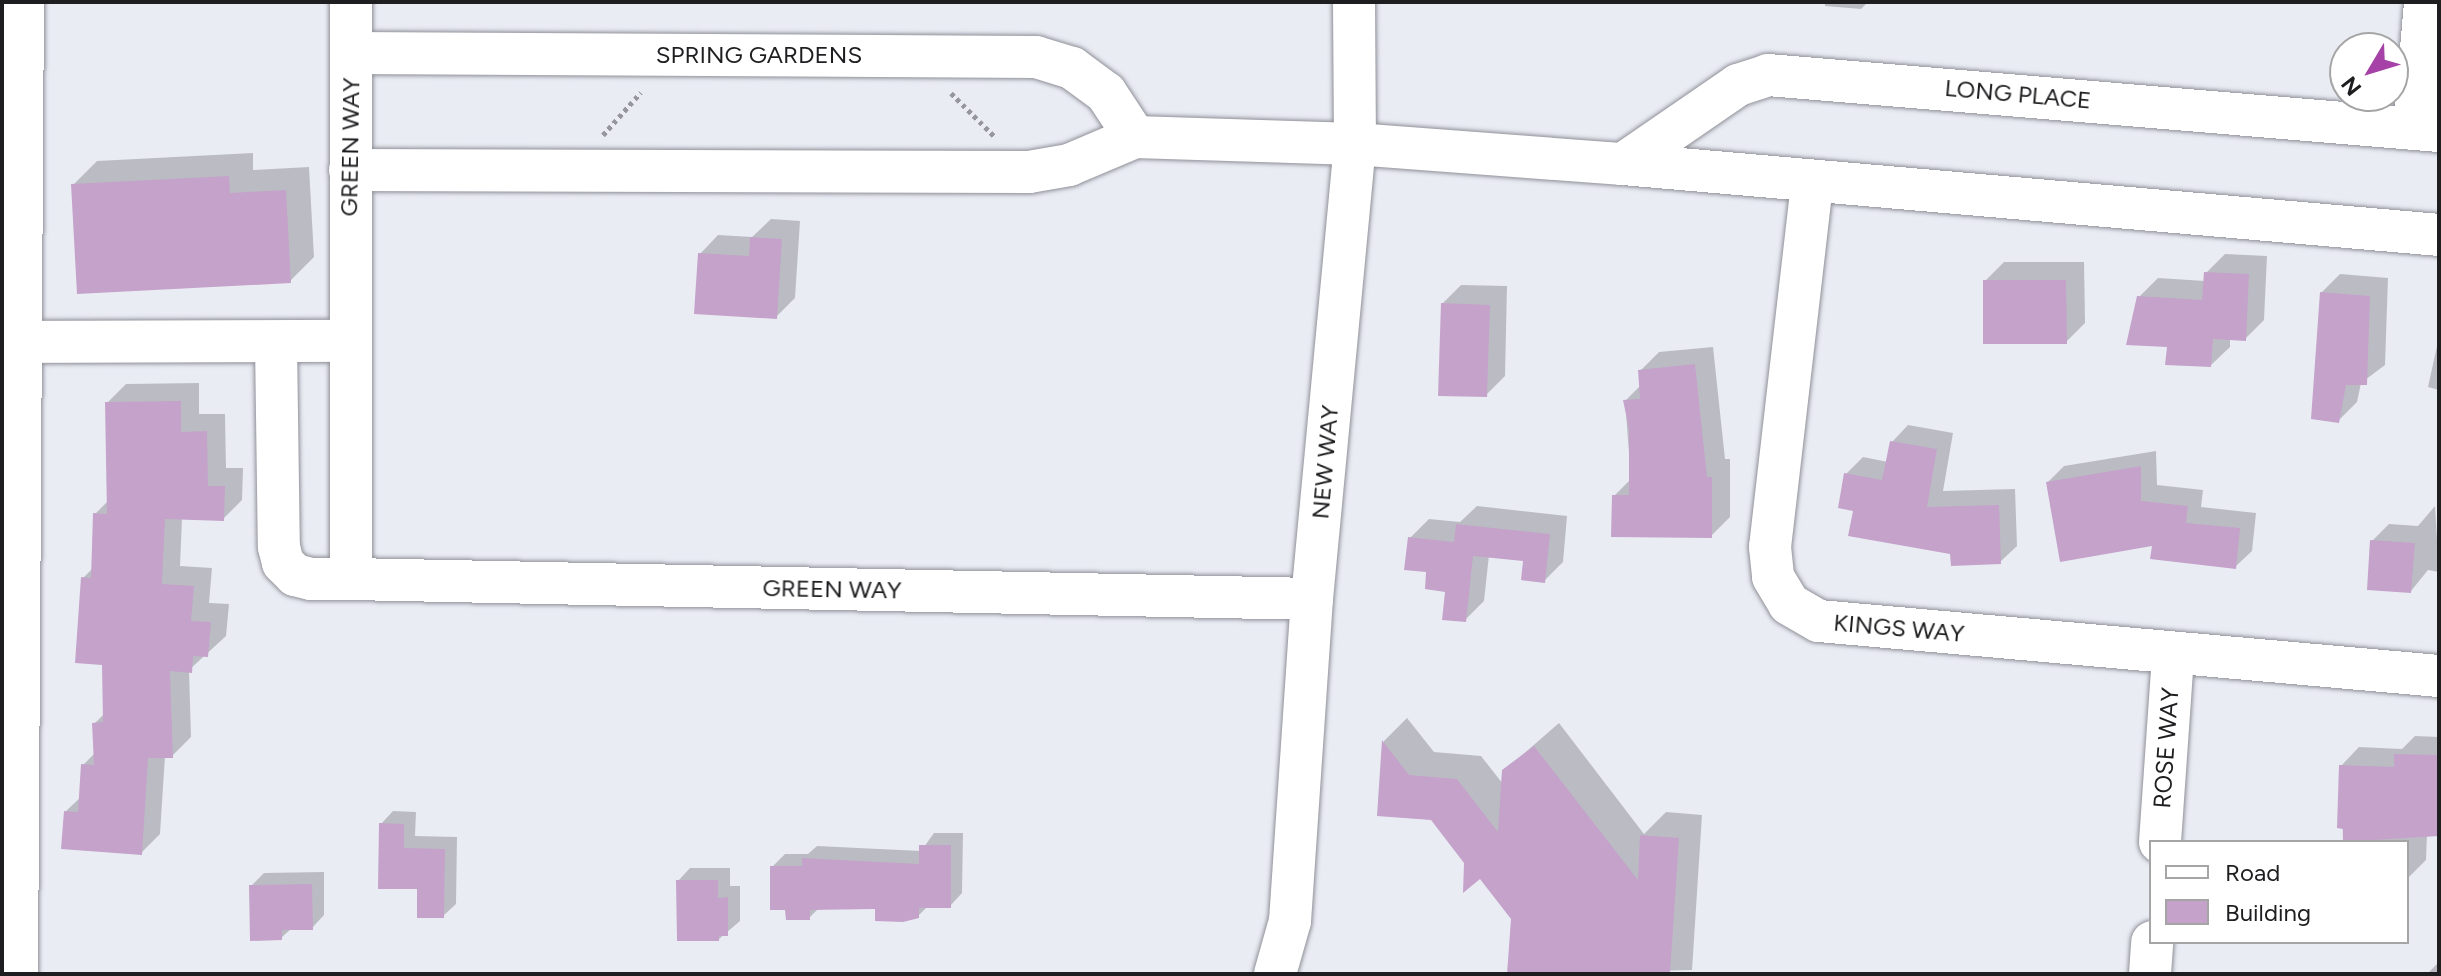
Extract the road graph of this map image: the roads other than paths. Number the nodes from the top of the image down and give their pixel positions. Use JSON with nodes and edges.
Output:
{"nodes":[{"id":1,"x":23,"y":2,"type":"edge"},
{"id":2,"x":351,"y":2,"type":"edge"},
{"id":3,"x":1354,"y":2,"type":"edge"},
{"id":4,"x":2425,"y":2,"type":"edge"},
{"id":5,"x":351,"y":53,"type":"junction"},
{"id":6,"x":2426,"y":130,"type":"edge"},
{"id":7,"x":1135,"y":137,"type":"junction"},
{"id":8,"x":1355,"y":144,"type":"junction"},
{"id":9,"x":1623,"y":164,"type":"junction"},
{"id":10,"x":350,"y":170,"type":"junction"},
{"id":11,"x":1812,"y":184,"type":"junction"},
{"id":12,"x":2439,"y":235,"type":"edge"},
{"id":13,"x":347,"y":341,"type":"junction"},
{"id":14,"x":23,"y":342,"type":"junction"},
{"id":15,"x":276,"y":343,"type":"junction"},
{"id":16,"x":351,"y":579,"type":"junction"},
{"id":17,"x":1312,"y":599,"type":"junction"},
{"id":18,"x":2173,"y":654,"type":"junction"},
{"id":19,"x":2439,"y":676,"type":"edge"},
{"id":20,"x":2160,"y":840,"type":"edge"},
{"id":21,"x":1290,"y":921,"type":"junction"},
{"id":22,"x":2152,"y":944,"type":"edge"},
{"id":23,"x":17,"y":974,"type":"edge"},
{"id":24,"x":1275,"y":974,"type":"edge"},
{"id":25,"x":1300,"y":974,"type":"edge"},
{"id":26,"x":2150,"y":974,"type":"edge"}],
"edges":[{"from":1,"to":14,"type":"street"},
{"from":2,"to":5,"type":"street","name":"GREEN WAY"},
{"from":3,"to":8,"type":"street","name":"NEW WAY"},
{"from":4,"to":6,"type":"street"},
{"from":5,"to":7,"type":"street","name":"SPRING GARDENS"},
{"from":5,"to":10,"type":"street","name":"GREEN WAY"},
{"from":6,"to":9,"type":"street","name":"LONG PLACE"},
{"from":7,"to":8,"type":"street"},
{"from":7,"to":10,"type":"street"},
{"from":8,"to":9,"type":"street"},
{"from":8,"to":17,"type":"street","name":"NEW WAY"},
{"from":9,"to":11,"type":"street"},
{"from":10,"to":13,"type":"street","name":"GREEN WAY"},
{"from":11,"to":12,"type":"street"},
{"from":11,"to":18,"type":"street","name":"KINGS WAY"},
{"from":13,"to":15,"type":"street"},
{"from":13,"to":16,"type":"street","name":"GREEN WAY"},
{"from":14,"to":15,"type":"street"},
{"from":14,"to":23,"type":"street"},
{"from":15,"to":16,"type":"street","name":"GREEN WAY"},
{"from":16,"to":17,"type":"street","name":"GREEN WAY"},
{"from":17,"to":21,"type":"street","name":"NEW WAY"},
{"from":18,"to":19,"type":"street","name":"KINGS WAY"},
{"from":18,"to":20,"type":"street","name":"ROSE WAY"},
{"from":21,"to":24,"type":"street","name":"NEW WAY"},
{"from":21,"to":25,"type":"street","name":"NEW WAY"},
{"from":22,"to":26,"type":"street"}]}
